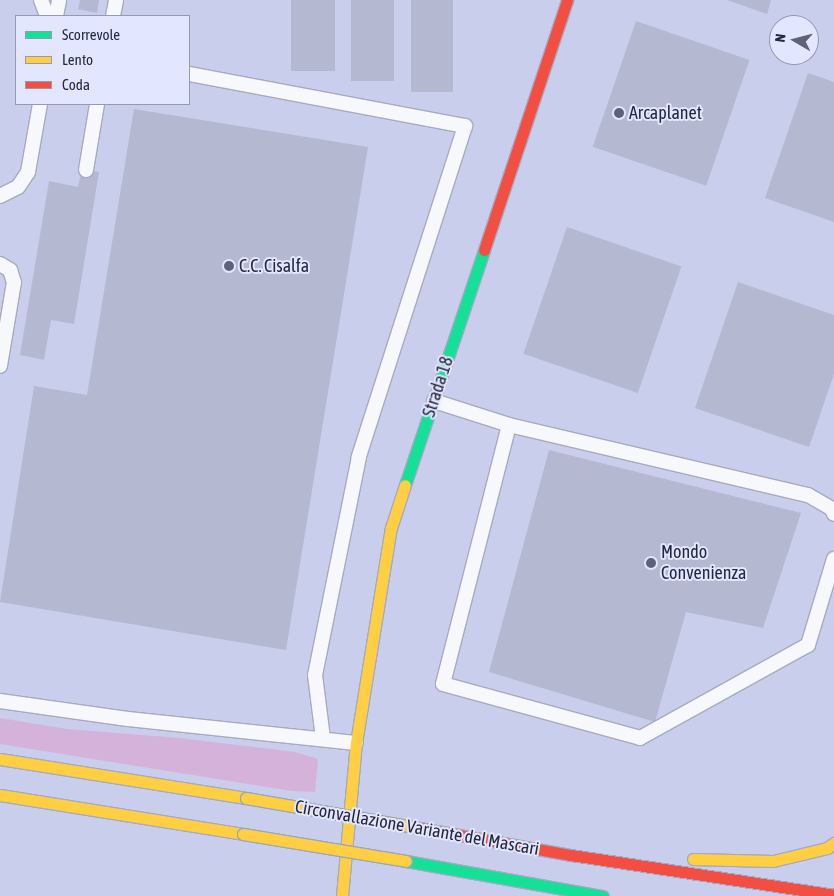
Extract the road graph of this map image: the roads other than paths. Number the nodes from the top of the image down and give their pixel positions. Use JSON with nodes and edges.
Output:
{"nodes":[{"id":1,"x":41,"y":0,"type":"edge"},
{"id":2,"x":59,"y":0,"type":"edge"},
{"id":3,"x":116,"y":0,"type":"edge"},
{"id":4,"x":567,"y":0,"type":"edge"},
{"id":5,"x":46,"y":15,"type":"edge"},
{"id":6,"x":56,"y":15,"type":"edge"},
{"id":7,"x":113,"y":15,"type":"edge"},
{"id":8,"x":190,"y":74,"type":"edge"},
{"id":9,"x":40,"y":105,"type":"edge"},
{"id":10,"x":97,"y":105,"type":"edge"},
{"id":11,"x":86,"y":170,"type":"dead end"},
{"id":12,"x":0,"y":196,"type":"edge"},
{"id":13,"x":0,"y":264,"type":"edge"},
{"id":14,"x":0,"y":366,"type":"edge"},
{"id":15,"x":434,"y":401,"type":"junction"},
{"id":16,"x":509,"y":425,"type":"junction"},
{"id":17,"x":834,"y":514,"type":"edge"},
{"id":18,"x":834,"y":559,"type":"edge"},
{"id":19,"x":0,"y":702,"type":"edge"},
{"id":20,"x":323,"y":738,"type":"junction"},
{"id":21,"x":356,"y":743,"type":"junction"},
{"id":22,"x":0,"y":759,"type":"edge"},
{"id":23,"x":0,"y":795,"type":"edge"},
{"id":24,"x":834,"y":843,"type":"edge"},
{"id":25,"x":571,"y":855,"type":"junction"},
{"id":26,"x":574,"y":891,"type":"junction"},
{"id":27,"x":834,"y":895,"type":"edge"},
{"id":28,"x":342,"y":896,"type":"edge"},
{"id":29,"x":589,"y":896,"type":"edge"},
{"id":30,"x":602,"y":896,"type":"edge"}],
"edges":[{"from":1,"to":5,"type":"lane"},
{"from":2,"to":6,"type":"lane"},
{"from":3,"to":7,"type":"lane"},
{"from":4,"to":15,"type":"main road","name":"Strada 18"},
{"from":8,"to":20,"type":"lane"},
{"from":9,"to":12,"type":"lane"},
{"from":10,"to":11,"type":"lane"},
{"from":13,"to":14,"type":"lane"},
{"from":15,"to":16,"type":"lane"},
{"from":15,"to":21,"type":"main road","name":"Strada 18"},
{"from":16,"to":17,"type":"lane"},
{"from":16,"to":18,"type":"lane"},
{"from":19,"to":20,"type":"lane"},
{"from":20,"to":21,"type":"lane"},
{"from":21,"to":28,"type":"main road","name":"Strada 18"},
{"from":22,"to":25,"type":"main road","name":"Circonvallazione Variante del Mascari","bridge":true},
{"from":23,"to":26,"type":"main road","name":"Circonvallazione Variante del Mascari","bridge":true},
{"from":24,"to":25,"type":"main road"},
{"from":25,"to":27,"type":"main road","name":"Circonvallazione Variante del Mascari"},
{"from":26,"to":29,"type":"main road"},
{"from":26,"to":30,"type":"main road","name":"Circonvallazione Variante del Mascari"}]}
